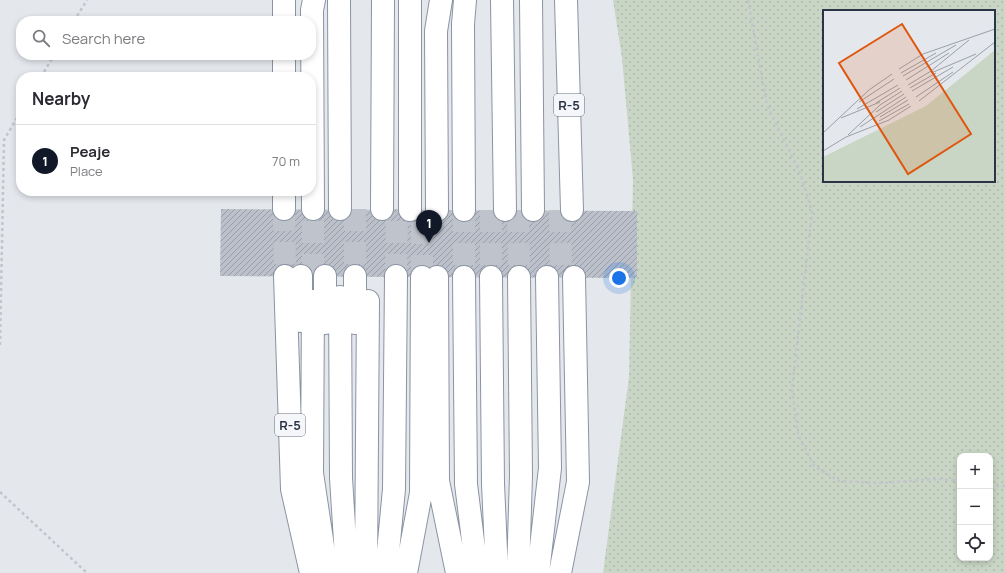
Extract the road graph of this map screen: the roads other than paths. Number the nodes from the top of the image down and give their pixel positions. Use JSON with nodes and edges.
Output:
{"nodes":[{"id":1,"x":284,"y":0,"type":"edge"},
{"id":2,"x":300,"y":0,"type":"edge"},
{"id":3,"x":314,"y":0,"type":"edge"},
{"id":4,"x":326,"y":0,"type":"edge"},
{"id":5,"x":340,"y":0,"type":"edge"},
{"id":6,"x":355,"y":0,"type":"edge"},
{"id":7,"x":368,"y":0,"type":"edge"},
{"id":8,"x":383,"y":0,"type":"edge"},
{"id":9,"x":397,"y":0,"type":"edge"},
{"id":10,"x":410,"y":0,"type":"edge"},
{"id":11,"x":424,"y":0,"type":"edge"},
{"id":12,"x":441,"y":0,"type":"edge"},
{"id":13,"x":455,"y":0,"type":"edge"},
{"id":14,"x":465,"y":0,"type":"edge"},
{"id":15,"x":479,"y":0,"type":"edge"},
{"id":16,"x":489,"y":0,"type":"edge"},
{"id":17,"x":502,"y":0,"type":"edge"},
{"id":18,"x":517,"y":0,"type":"edge"},
{"id":19,"x":531,"y":0,"type":"edge"},
{"id":20,"x":544,"y":0,"type":"edge"},
{"id":21,"x":556,"y":0,"type":"edge"},
{"id":22,"x":566,"y":0,"type":"edge"},
{"id":23,"x":284,"y":16,"type":"edge"},
{"id":24,"x":300,"y":16,"type":"edge"},
{"id":25,"x":315,"y":16,"type":"edge"},
{"id":26,"x":316,"y":17,"type":"edge"},
{"id":27,"x":284,"y":60,"type":"edge"},
{"id":28,"x":300,"y":60,"type":"edge"},
{"id":29,"x":284,"y":72,"type":"edge"},
{"id":30,"x":300,"y":72,"type":"edge"},
{"id":31,"x":418,"y":208,"type":"edge"},
{"id":32,"x":430,"y":277,"type":"junction"},
{"id":33,"x":311,"y":573,"type":"edge"},
{"id":34,"x":319,"y":573,"type":"edge"},
{"id":35,"x":327,"y":573,"type":"edge"},
{"id":36,"x":336,"y":573,"type":"edge"},
{"id":37,"x":347,"y":573,"type":"edge"},
{"id":38,"x":357,"y":573,"type":"edge"},
{"id":39,"x":366,"y":573,"type":"edge"},
{"id":40,"x":375,"y":573,"type":"edge"},
{"id":41,"x":386,"y":573,"type":"edge"},
{"id":42,"x":397,"y":573,"type":"edge"},
{"id":43,"x":406,"y":573,"type":"edge"},
{"id":44,"x":457,"y":573,"type":"edge"},
{"id":45,"x":468,"y":573,"type":"edge"},
{"id":46,"x":477,"y":573,"type":"edge"},
{"id":47,"x":488,"y":573,"type":"edge"},
{"id":48,"x":497,"y":573,"type":"edge"},
{"id":49,"x":508,"y":573,"type":"edge"},
{"id":50,"x":518,"y":573,"type":"edge"},
{"id":51,"x":528,"y":573,"type":"edge"},
{"id":52,"x":538,"y":573,"type":"edge"},
{"id":53,"x":551,"y":573,"type":"edge"},
{"id":54,"x":560,"y":573,"type":"edge"}],
"edges":[{"from":1,"to":23,"type":"highway"},
{"from":2,"to":24,"type":"highway"},
{"from":3,"to":25,"type":"highway"},
{"from":4,"to":31,"type":"highway"},
{"from":5,"to":31,"type":"highway"},
{"from":6,"to":31,"type":"highway"},
{"from":7,"to":31,"type":"highway"},
{"from":8,"to":31,"type":"highway"},
{"from":9,"to":31,"type":"highway"},
{"from":10,"to":31,"type":"highway"},
{"from":11,"to":31,"type":"highway"},
{"from":12,"to":31,"type":"highway"},
{"from":13,"to":31,"type":"highway"},
{"from":14,"to":31,"type":"highway"},
{"from":15,"to":31,"type":"highway"},
{"from":16,"to":31,"type":"highway"},
{"from":17,"to":31,"type":"highway"},
{"from":18,"to":31,"type":"highway"},
{"from":19,"to":31,"type":"highway"},
{"from":20,"to":31,"type":"highway","number":"R-5"},
{"from":21,"to":31,"type":"highway","number":"R-5"},
{"from":22,"to":31,"type":"highway","number":"R-5"},
{"from":26,"to":31,"type":"highway"},
{"from":27,"to":29,"type":"highway"},
{"from":28,"to":30,"type":"highway"},
{"from":32,"to":33,"type":"highway","number":"R-5"},
{"from":32,"to":34,"type":"highway","number":"R-5"},
{"from":32,"to":35,"type":"highway","number":"R-5"},
{"from":32,"to":36,"type":"highway","number":"R-5"},
{"from":32,"to":37,"type":"highway"},
{"from":32,"to":38,"type":"highway"},
{"from":32,"to":39,"type":"highway"},
{"from":32,"to":40,"type":"highway"},
{"from":32,"to":41,"type":"highway"},
{"from":32,"to":42,"type":"highway"},
{"from":32,"to":43,"type":"highway"},
{"from":32,"to":44,"type":"highway"},
{"from":32,"to":45,"type":"highway"},
{"from":32,"to":46,"type":"highway"},
{"from":32,"to":47,"type":"highway"},
{"from":32,"to":48,"type":"highway"},
{"from":32,"to":49,"type":"highway"},
{"from":32,"to":50,"type":"highway"},
{"from":32,"to":51,"type":"highway"},
{"from":32,"to":52,"type":"highway"},
{"from":32,"to":53,"type":"highway"},
{"from":32,"to":54,"type":"highway"}]}
